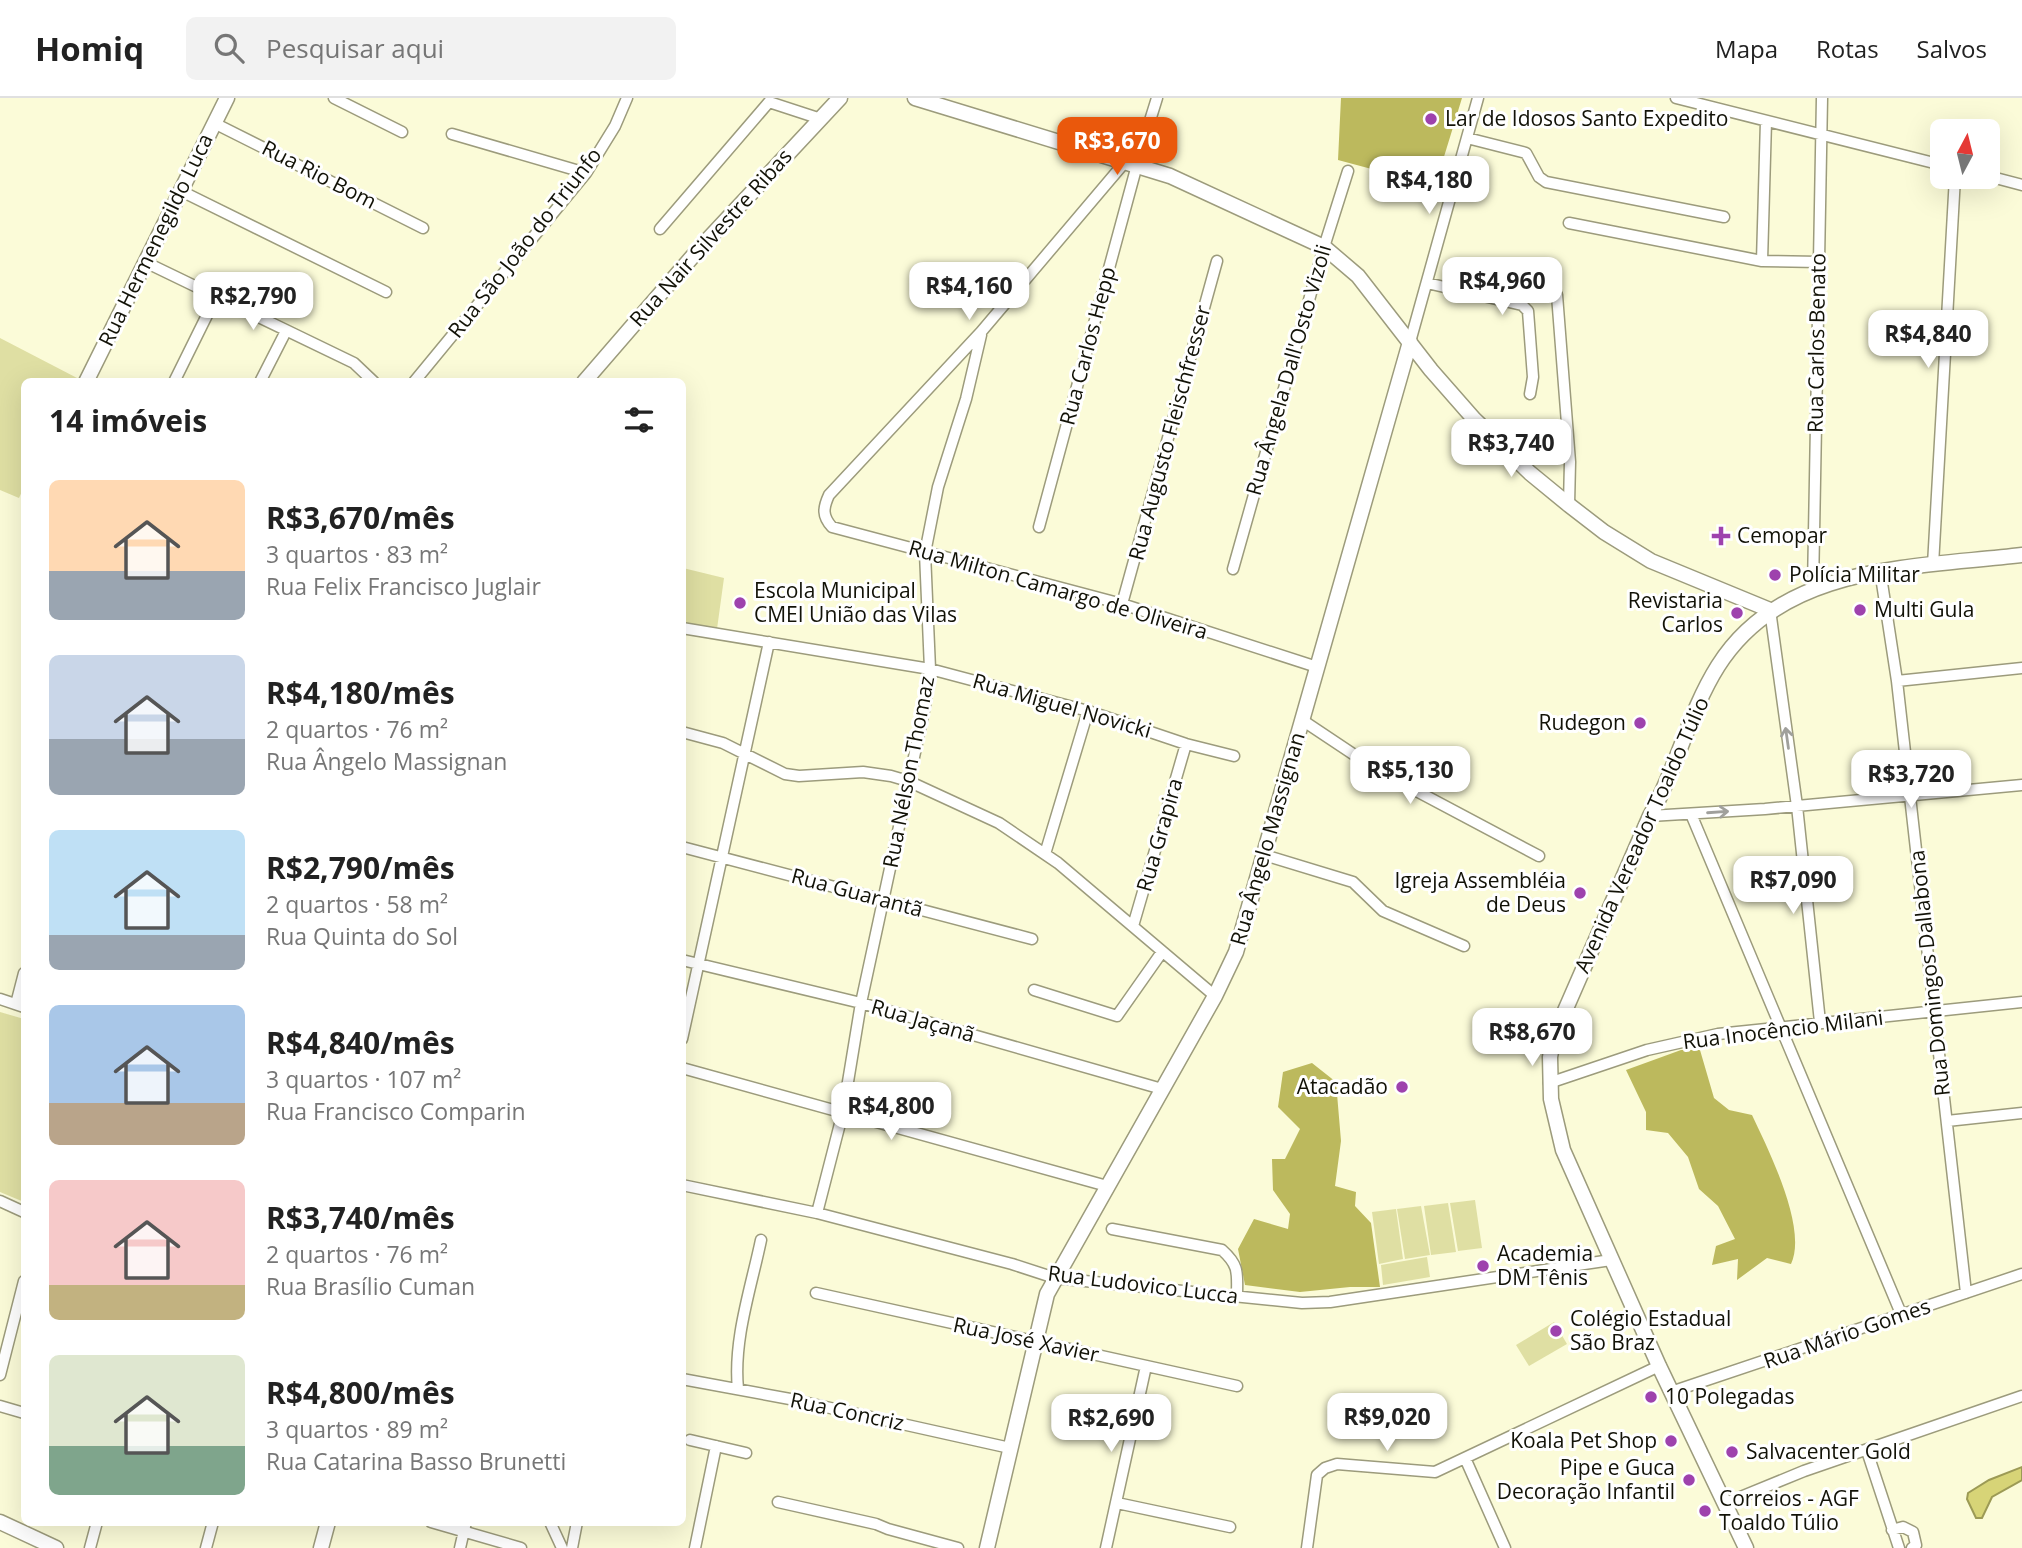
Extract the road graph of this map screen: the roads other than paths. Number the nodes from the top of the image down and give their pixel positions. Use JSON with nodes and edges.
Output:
{"nodes":[{"id":1,"x":227,"y":98,"type":"edge"},
{"id":2,"x":334,"y":98,"type":"edge"},
{"id":3,"x":627,"y":98,"type":"edge"},
{"id":4,"x":840,"y":98,"type":"edge"},
{"id":5,"x":915,"y":98,"type":"edge"},
{"id":6,"x":1157,"y":98,"type":"edge"},
{"id":7,"x":1478,"y":98,"type":"edge"},
{"id":8,"x":1676,"y":98,"type":"edge"},
{"id":9,"x":1822,"y":98,"type":"edge"},
{"id":10,"x":821,"y":119,"type":"junction"},
{"id":11,"x":1766,"y":121,"type":"junction"},
{"id":12,"x":214,"y":123,"type":"junction"},
{"id":13,"x":1148,"y":127,"type":"dead end"},
{"id":14,"x":402,"y":132,"type":"dead end"},
{"id":15,"x":452,"y":134,"type":"dead end"},
{"id":16,"x":1821,"y":134,"type":"junction"},
{"id":17,"x":1467,"y":138,"type":"junction"},
{"id":18,"x":1930,"y":162,"type":"edge"},
{"id":19,"x":1131,"y":163,"type":"junction"},
{"id":20,"x":1348,"y":171,"type":"dead end"},
{"id":21,"x":586,"y":173,"type":"junction"},
{"id":22,"x":2000,"y":179,"type":"edge"},
{"id":23,"x":2022,"y":185,"type":"edge"},
{"id":24,"x":1954,"y":189,"type":"edge"},
{"id":25,"x":181,"y":191,"type":"junction"},
{"id":26,"x":1724,"y":217,"type":"dead end"},
{"id":27,"x":1569,"y":223,"type":"dead end"},
{"id":28,"x":423,"y":228,"type":"dead end"},
{"id":29,"x":660,"y":229,"type":"dead end"},
{"id":30,"x":1324,"y":247,"type":"junction"},
{"id":31,"x":1217,"y":261,"type":"dead end"},
{"id":32,"x":1762,"y":261,"type":"junction"},
{"id":33,"x":145,"y":262,"type":"junction"},
{"id":34,"x":1819,"y":262,"type":"junction"},
{"id":35,"x":1427,"y":282,"type":"junction"},
{"id":36,"x":386,"y":292,"type":"dead end"},
{"id":37,"x":1557,"y":295,"type":"dead end"},
{"id":38,"x":216,"y":296,"type":"junction"},
{"id":39,"x":286,"y":331,"type":"junction"},
{"id":40,"x":981,"y":332,"type":"junction"},
{"id":41,"x":1410,"y":342,"type":"junction"},
{"id":42,"x":88,"y":378,"type":"edge"},
{"id":43,"x":176,"y":378,"type":"edge"},
{"id":44,"x":262,"y":378,"type":"edge"},
{"id":45,"x":370,"y":378,"type":"edge"},
{"id":46,"x":417,"y":378,"type":"edge"},
{"id":47,"x":587,"y":378,"type":"edge"},
{"id":48,"x":1530,"y":394,"type":"dead end"},
{"id":49,"x":1569,"y":505,"type":"junction"},
{"id":50,"x":1039,"y":527,"type":"dead end"},
{"id":51,"x":925,"y":553,"type":"junction"},
{"id":52,"x":2022,"y":555,"type":"edge"},
{"id":53,"x":1933,"y":565,"type":"junction"},
{"id":54,"x":1233,"y":569,"type":"dead end"},
{"id":55,"x":1880,"y":570,"type":"junction"},
{"id":56,"x":1813,"y":588,"type":"junction"},
{"id":57,"x":1122,"y":604,"type":"junction"},
{"id":58,"x":1770,"y":610,"type":"junction"},
{"id":59,"x":686,"y":629,"type":"edge"},
{"id":60,"x":769,"y":642,"type":"junction"},
{"id":61,"x":1317,"y":667,"type":"junction"},
{"id":62,"x":930,"y":668,"type":"junction"},
{"id":63,"x":2022,"y":668,"type":"edge"},
{"id":64,"x":1897,"y":681,"type":"junction"},
{"id":65,"x":1088,"y":711,"type":"junction"},
{"id":66,"x":1302,"y":720,"type":"junction"},
{"id":67,"x":686,"y":734,"type":"edge"},
{"id":68,"x":1186,"y":744,"type":"junction"},
{"id":69,"x":746,"y":753,"type":"junction"},
{"id":70,"x":1234,"y":755,"type":"dead end"},
{"id":71,"x":908,"y":781,"type":"junction"},
{"id":72,"x":2022,"y":785,"type":"edge"},
{"id":73,"x":1910,"y":794,"type":"junction"},
{"id":74,"x":1797,"y":806,"type":"junction"},
{"id":75,"x":1691,"y":814,"type":"junction"},
{"id":76,"x":1650,"y":816,"type":"junction"},
{"id":77,"x":686,"y":848,"type":"edge"},
{"id":78,"x":1045,"y":854,"type":"junction"},
{"id":79,"x":1264,"y":855,"type":"junction"},
{"id":80,"x":1539,"y":856,"type":"dead end"},
{"id":81,"x":723,"y":858,"type":"junction"},
{"id":82,"x":883,"y":900,"type":"junction"},
{"id":83,"x":1133,"y":926,"type":"junction"},
{"id":84,"x":1032,"y":939,"type":"dead end"},
{"id":85,"x":1464,"y":946,"type":"dead end"},
{"id":86,"x":1163,"y":953,"type":"junction"},
{"id":87,"x":686,"y":961,"type":"edge"},
{"id":88,"x":698,"y":964,"type":"junction"},
{"id":89,"x":1034,"y":990,"type":"dead end"},
{"id":90,"x":1215,"y":996,"type":"junction"},
{"id":91,"x":0,"y":999,"type":"edge"},
{"id":92,"x":2022,"y":1002,"type":"edge"},
{"id":93,"x":862,"y":1003,"type":"junction"},
{"id":94,"x":20,"y":1006,"type":"edge"},
{"id":95,"x":1933,"y":1012,"type":"junction"},
{"id":96,"x":686,"y":1020,"type":"edge"},
{"id":97,"x":1820,"y":1022,"type":"junction"},
{"id":98,"x":1779,"y":1027,"type":"junction"},
{"id":99,"x":686,"y":1069,"type":"edge"},
{"id":100,"x":1549,"y":1083,"type":"junction"},
{"id":101,"x":1162,"y":1089,"type":"junction"},
{"id":102,"x":843,"y":1112,"type":"junction"},
{"id":103,"x":2022,"y":1113,"type":"edge"},
{"id":104,"x":1947,"y":1121,"type":"junction"},
{"id":105,"x":686,"y":1186,"type":"edge"},
{"id":106,"x":1107,"y":1186,"type":"junction"},
{"id":107,"x":0,"y":1201,"type":"edge"},
{"id":108,"x":21,"y":1211,"type":"edge"},
{"id":109,"x":817,"y":1213,"type":"junction"},
{"id":110,"x":1112,"y":1229,"type":"dead end"},
{"id":111,"x":761,"y":1240,"type":"dead end"},
{"id":112,"x":1611,"y":1261,"type":"junction"},
{"id":113,"x":2022,"y":1274,"type":"edge"},
{"id":114,"x":1055,"y":1278,"type":"junction"},
{"id":115,"x":21,"y":1293,"type":"edge"},
{"id":116,"x":816,"y":1293,"type":"dead end"},
{"id":117,"x":1966,"y":1293,"type":"junction"},
{"id":118,"x":1237,"y":1296,"type":"junction"},
{"id":119,"x":1902,"y":1316,"type":"junction"},
{"id":120,"x":1035,"y":1343,"type":"junction"},
{"id":121,"x":1146,"y":1366,"type":"junction"},
{"id":122,"x":1659,"y":1366,"type":"junction"},
{"id":123,"x":0,"y":1375,"type":"edge"},
{"id":124,"x":686,"y":1380,"type":"edge"},
{"id":125,"x":1237,"y":1386,"type":"dead end"},
{"id":126,"x":738,"y":1389,"type":"junction"},
{"id":127,"x":1671,"y":1392,"type":"junction"},
{"id":128,"x":2022,"y":1396,"type":"edge"},
{"id":129,"x":0,"y":1406,"type":"edge"},
{"id":130,"x":21,"y":1412,"type":"edge"},
{"id":131,"x":690,"y":1440,"type":"dead end"},
{"id":132,"x":716,"y":1446,"type":"junction"},
{"id":133,"x":1010,"y":1448,"type":"junction"},
{"id":134,"x":1867,"y":1451,"type":"junction"},
{"id":135,"x":746,"y":1453,"type":"dead end"},
{"id":136,"x":1465,"y":1458,"type":"junction"},
{"id":137,"x":778,"y":1502,"type":"dead end"},
{"id":138,"x":1117,"y":1503,"type":"junction"},
{"id":139,"x":1726,"y":1503,"type":"junction"},
{"id":140,"x":0,"y":1522,"type":"edge"},
{"id":141,"x":96,"y":1526,"type":"edge"},
{"id":142,"x":212,"y":1526,"type":"edge"},
{"id":143,"x":327,"y":1526,"type":"edge"},
{"id":144,"x":552,"y":1526,"type":"edge"},
{"id":145,"x":576,"y":1526,"type":"edge"},
{"id":146,"x":465,"y":1527,"type":"edge"},
{"id":147,"x":1230,"y":1527,"type":"dead end"},
{"id":148,"x":1892,"y":1530,"type":"junction"},
{"id":149,"x":1916,"y":1547,"type":"edge"},
{"id":150,"x":56,"y":1548,"type":"edge"},
{"id":151,"x":90,"y":1548,"type":"edge"},
{"id":152,"x":206,"y":1548,"type":"edge"},
{"id":153,"x":321,"y":1548,"type":"edge"},
{"id":154,"x":460,"y":1548,"type":"edge"},
{"id":155,"x":521,"y":1548,"type":"edge"},
{"id":156,"x":562,"y":1548,"type":"edge"},
{"id":157,"x":572,"y":1548,"type":"edge"},
{"id":158,"x":695,"y":1548,"type":"edge"},
{"id":159,"x":958,"y":1548,"type":"edge"},
{"id":160,"x":987,"y":1548,"type":"edge"},
{"id":161,"x":1106,"y":1548,"type":"edge"},
{"id":162,"x":1307,"y":1548,"type":"edge"},
{"id":163,"x":1505,"y":1548,"type":"edge"},
{"id":164,"x":1746,"y":1548,"type":"edge"},
{"id":165,"x":1899,"y":1548,"type":"edge"}],
"edges":[{"from":1,"to":12,"type":"street","name":"Rua Hermenegildo Luca"},
{"from":2,"to":14,"type":"street"},
{"from":3,"to":21,"type":"street","name":"Rua São João do Triunfo"},
{"from":4,"to":10,"type":"street","name":"Rua Nair Silvestre Ribas"},
{"from":5,"to":19,"type":"street"},
{"from":6,"to":13,"type":"street"},
{"from":7,"to":17,"type":"street","name":"Rua Ângelo Massignan"},
{"from":8,"to":11,"type":"street"},
{"from":9,"to":16,"type":"street","name":"Rua Carlos Benato"},
{"from":10,"to":29,"type":"street"},
{"from":10,"to":47,"type":"street","name":"Rua Nair Silvestre Ribas"},
{"from":11,"to":16,"type":"street"},
{"from":11,"to":32,"type":"street"},
{"from":12,"to":25,"type":"street","name":"Rua Hermenegildo Luca"},
{"from":12,"to":28,"type":"street","name":"Rua Rio Bom"},
{"from":15,"to":21,"type":"street"},
{"from":16,"to":18,"type":"street"},
{"from":16,"to":34,"type":"street","name":"Rua Carlos Benato"},
{"from":17,"to":26,"type":"street"},
{"from":17,"to":35,"type":"street","name":"Rua Ângelo Massignan"},
{"from":19,"to":30,"type":"street"},
{"from":19,"to":40,"type":"street"},
{"from":19,"to":50,"type":"street","name":"Rua Carlos Hepp"},
{"from":20,"to":30,"type":"street","name":"Rua Ângela Dall'Osto Vizoli"},
{"from":21,"to":46,"type":"street","name":"Rua São João do Triunfo"},
{"from":22,"to":23,"type":"street"},
{"from":24,"to":53,"type":"street"},
{"from":25,"to":33,"type":"street","name":"Rua Hermenegildo Luca"},
{"from":25,"to":36,"type":"street"},
{"from":27,"to":32,"type":"street"},
{"from":30,"to":41,"type":"street"},
{"from":30,"to":54,"type":"street","name":"Rua Ângela Dall'Osto Vizoli"},
{"from":31,"to":57,"type":"street","name":"Rua Augusto Fleischfresser"},
{"from":32,"to":34,"type":"street"},
{"from":33,"to":38,"type":"street"},
{"from":33,"to":42,"type":"street","name":"Rua Hermenegildo Luca"},
{"from":34,"to":56,"type":"street","name":"Rua Carlos Benato"},
{"from":35,"to":41,"type":"street","name":"Rua Ângelo Massignan"},
{"from":35,"to":48,"type":"street"},
{"from":37,"to":49,"type":"street"},
{"from":38,"to":39,"type":"street"},
{"from":38,"to":43,"type":"street"},
{"from":39,"to":44,"type":"street"},
{"from":39,"to":45,"type":"street"},
{"from":40,"to":51,"type":"street","name":"Rua Nélson Thomaz"},
{"from":40,"to":51,"type":"street","name":"Rua Milton Camargo de Oliveira"},
{"from":41,"to":49,"type":"street"},
{"from":41,"to":61,"type":"street","name":"Rua Ângelo Massignan"},
{"from":49,"to":58,"type":"street"},
{"from":51,"to":57,"type":"street","name":"Rua Milton Camargo de Oliveira"},
{"from":51,"to":62,"type":"street","name":"Rua Nélson Thomaz"},
{"from":52,"to":53,"type":"street","name":"Avenida Vereador Toaldo Túlio"},
{"from":53,"to":55,"type":"street","name":"Avenida Vereador Toaldo Túlio"},
{"from":55,"to":56,"type":"street","name":"Avenida Vereador Toaldo Túlio"},
{"from":55,"to":64,"type":"street","name":"Rua Domingos Dallabona"},
{"from":56,"to":58,"type":"street","name":"Avenida Vereador Toaldo Túlio"},
{"from":57,"to":61,"type":"street","name":"Rua Milton Camargo de Oliveira"},
{"from":74,"to":58,"type":"street","one_way":true},
{"from":58,"to":76,"type":"street","name":"Avenida Vereador Toaldo Túlio"},
{"from":59,"to":60,"type":"street","name":"Rua Miguel Novicki"},
{"from":60,"to":62,"type":"street","name":"Rua Miguel Novicki"},
{"from":60,"to":69,"type":"street"},
{"from":61,"to":66,"type":"street","name":"Rua Ângelo Massignan"},
{"from":62,"to":65,"type":"street","name":"Rua Miguel Novicki"},
{"from":62,"to":71,"type":"street","name":"Rua Nélson Thomaz"},
{"from":63,"to":64,"type":"street"},
{"from":64,"to":73,"type":"street","name":"Rua Domingos Dallabona"},
{"from":65,"to":68,"type":"street","name":"Rua Miguel Novicki"},
{"from":65,"to":78,"type":"street"},
{"from":66,"to":79,"type":"street","name":"Rua Ângelo Massignan"},
{"from":66,"to":80,"type":"street"},
{"from":67,"to":69,"type":"street"},
{"from":68,"to":70,"type":"street","name":"Rua Miguel Novicki"},
{"from":68,"to":83,"type":"street","name":"Rua Grapira"},
{"from":69,"to":71,"type":"street"},
{"from":69,"to":81,"type":"street"},
{"from":71,"to":78,"type":"street"},
{"from":71,"to":82,"type":"street","name":"Rua Nélson Thomaz"},
{"from":72,"to":73,"type":"street"},
{"from":73,"to":74,"type":"street"},
{"from":73,"to":95,"type":"street","name":"Rua Domingos Dallabona"},
{"from":75,"to":74,"type":"street","one_way":true},
{"from":74,"to":97,"type":"street"},
{"from":75,"to":76,"type":"street"},
{"from":75,"to":98,"type":"street"},
{"from":76,"to":100,"type":"street","name":"Avenida Vereador Toaldo Túlio"},
{"from":77,"to":81,"type":"street","name":"Rua Guarantã"},
{"from":78,"to":83,"type":"street"},
{"from":79,"to":85,"type":"street"},
{"from":79,"to":90,"type":"street","name":"Rua Ângelo Massignan"},
{"from":81,"to":82,"type":"street","name":"Rua Guarantã"},
{"from":81,"to":88,"type":"street"},
{"from":82,"to":84,"type":"street","name":"Rua Guarantã"},
{"from":82,"to":93,"type":"street","name":"Rua Nélson Thomaz"},
{"from":83,"to":86,"type":"street"},
{"from":86,"to":89,"type":"street"},
{"from":86,"to":90,"type":"street"},
{"from":87,"to":88,"type":"street","name":"Rua Jaçanã"},
{"from":88,"to":93,"type":"street","name":"Rua Jaçanã"},
{"from":88,"to":96,"type":"street"},
{"from":90,"to":101,"type":"street","name":"Rua Ângelo Massignan"},
{"from":91,"to":94,"type":"street"},
{"from":92,"to":95,"type":"street","name":"Rua Inocêncio Milani"},
{"from":93,"to":101,"type":"street","name":"Rua Jaçanã"},
{"from":93,"to":102,"type":"street","name":"Rua Nélson Thomaz"},
{"from":95,"to":97,"type":"street","name":"Rua Inocêncio Milani"},
{"from":95,"to":104,"type":"street","name":"Rua Domingos Dallabona"},
{"from":97,"to":98,"type":"street","name":"Rua Inocêncio Milani"},
{"from":98,"to":100,"type":"street","name":"Rua Inocêncio Milani"},
{"from":98,"to":119,"type":"street"},
{"from":99,"to":102,"type":"street"},
{"from":100,"to":112,"type":"street","name":"Avenida Vereador Toaldo Túlio"},
{"from":101,"to":106,"type":"street","name":"Rua Ângelo Massignan"},
{"from":102,"to":106,"type":"street"},
{"from":102,"to":109,"type":"street","name":"Rua Nélson Thomaz"},
{"from":103,"to":104,"type":"street"},
{"from":104,"to":117,"type":"street","name":"Rua Domingos Dallabona"},
{"from":105,"to":109,"type":"street","name":"Rua Ludovico Lucca"},
{"from":106,"to":114,"type":"street","name":"Rua Ângelo Massignan"},
{"from":107,"to":108,"type":"street"},
{"from":109,"to":114,"type":"street","name":"Rua Ludovico Lucca"},
{"from":110,"to":118,"type":"street"},
{"from":111,"to":126,"type":"street"},
{"from":112,"to":118,"type":"street","name":"Rua Ludovico Lucca"},
{"from":112,"to":122,"type":"street","name":"Avenida Vereador Toaldo Túlio"},
{"from":113,"to":117,"type":"street","name":"Rua Mário Gomes"},
{"from":114,"to":118,"type":"street","name":"Rua Ludovico Lucca"},
{"from":114,"to":120,"type":"street","name":"Rua Ângelo Massignan"},
{"from":115,"to":123,"type":"street"},
{"from":116,"to":120,"type":"street","name":"Rua José Xavier"},
{"from":117,"to":119,"type":"street","name":"Rua Mário Gomes"},
{"from":119,"to":127,"type":"street","name":"Rua Mário Gomes"},
{"from":120,"to":121,"type":"street","name":"Rua José Xavier"},
{"from":120,"to":133,"type":"street","name":"Rua Ângelo Massignan"},
{"from":121,"to":125,"type":"street","name":"Rua José Xavier"},
{"from":121,"to":138,"type":"street"},
{"from":122,"to":127,"type":"street","name":"Avenida Vereador Toaldo Túlio"},
{"from":122,"to":136,"type":"street"},
{"from":124,"to":126,"type":"street","name":"Rua Concriz"},
{"from":126,"to":133,"type":"street","name":"Rua Concriz"},
{"from":127,"to":139,"type":"street","name":"Avenida Vereador Toaldo Túlio"},
{"from":128,"to":134,"type":"street"},
{"from":129,"to":130,"type":"street"},
{"from":131,"to":132,"type":"street"},
{"from":132,"to":135,"type":"street"},
{"from":132,"to":158,"type":"street"},
{"from":133,"to":160,"type":"street","name":"Rua Ângelo Massignan"},
{"from":134,"to":139,"type":"street"},
{"from":134,"to":148,"type":"street"},
{"from":136,"to":162,"type":"street"},
{"from":136,"to":163,"type":"street"},
{"from":137,"to":159,"type":"street"},
{"from":138,"to":147,"type":"street"},
{"from":138,"to":161,"type":"street"},
{"from":139,"to":164,"type":"street","name":"Avenida Vereador Toaldo Túlio"},
{"from":140,"to":150,"type":"street"},
{"from":141,"to":151,"type":"street"},
{"from":142,"to":152,"type":"street"},
{"from":143,"to":153,"type":"street"},
{"from":144,"to":156,"type":"street"},
{"from":145,"to":157,"type":"street"},
{"from":146,"to":154,"type":"street"},
{"from":146,"to":155,"type":"street"},
{"from":148,"to":149,"type":"street"},
{"from":148,"to":165,"type":"street"}]}
